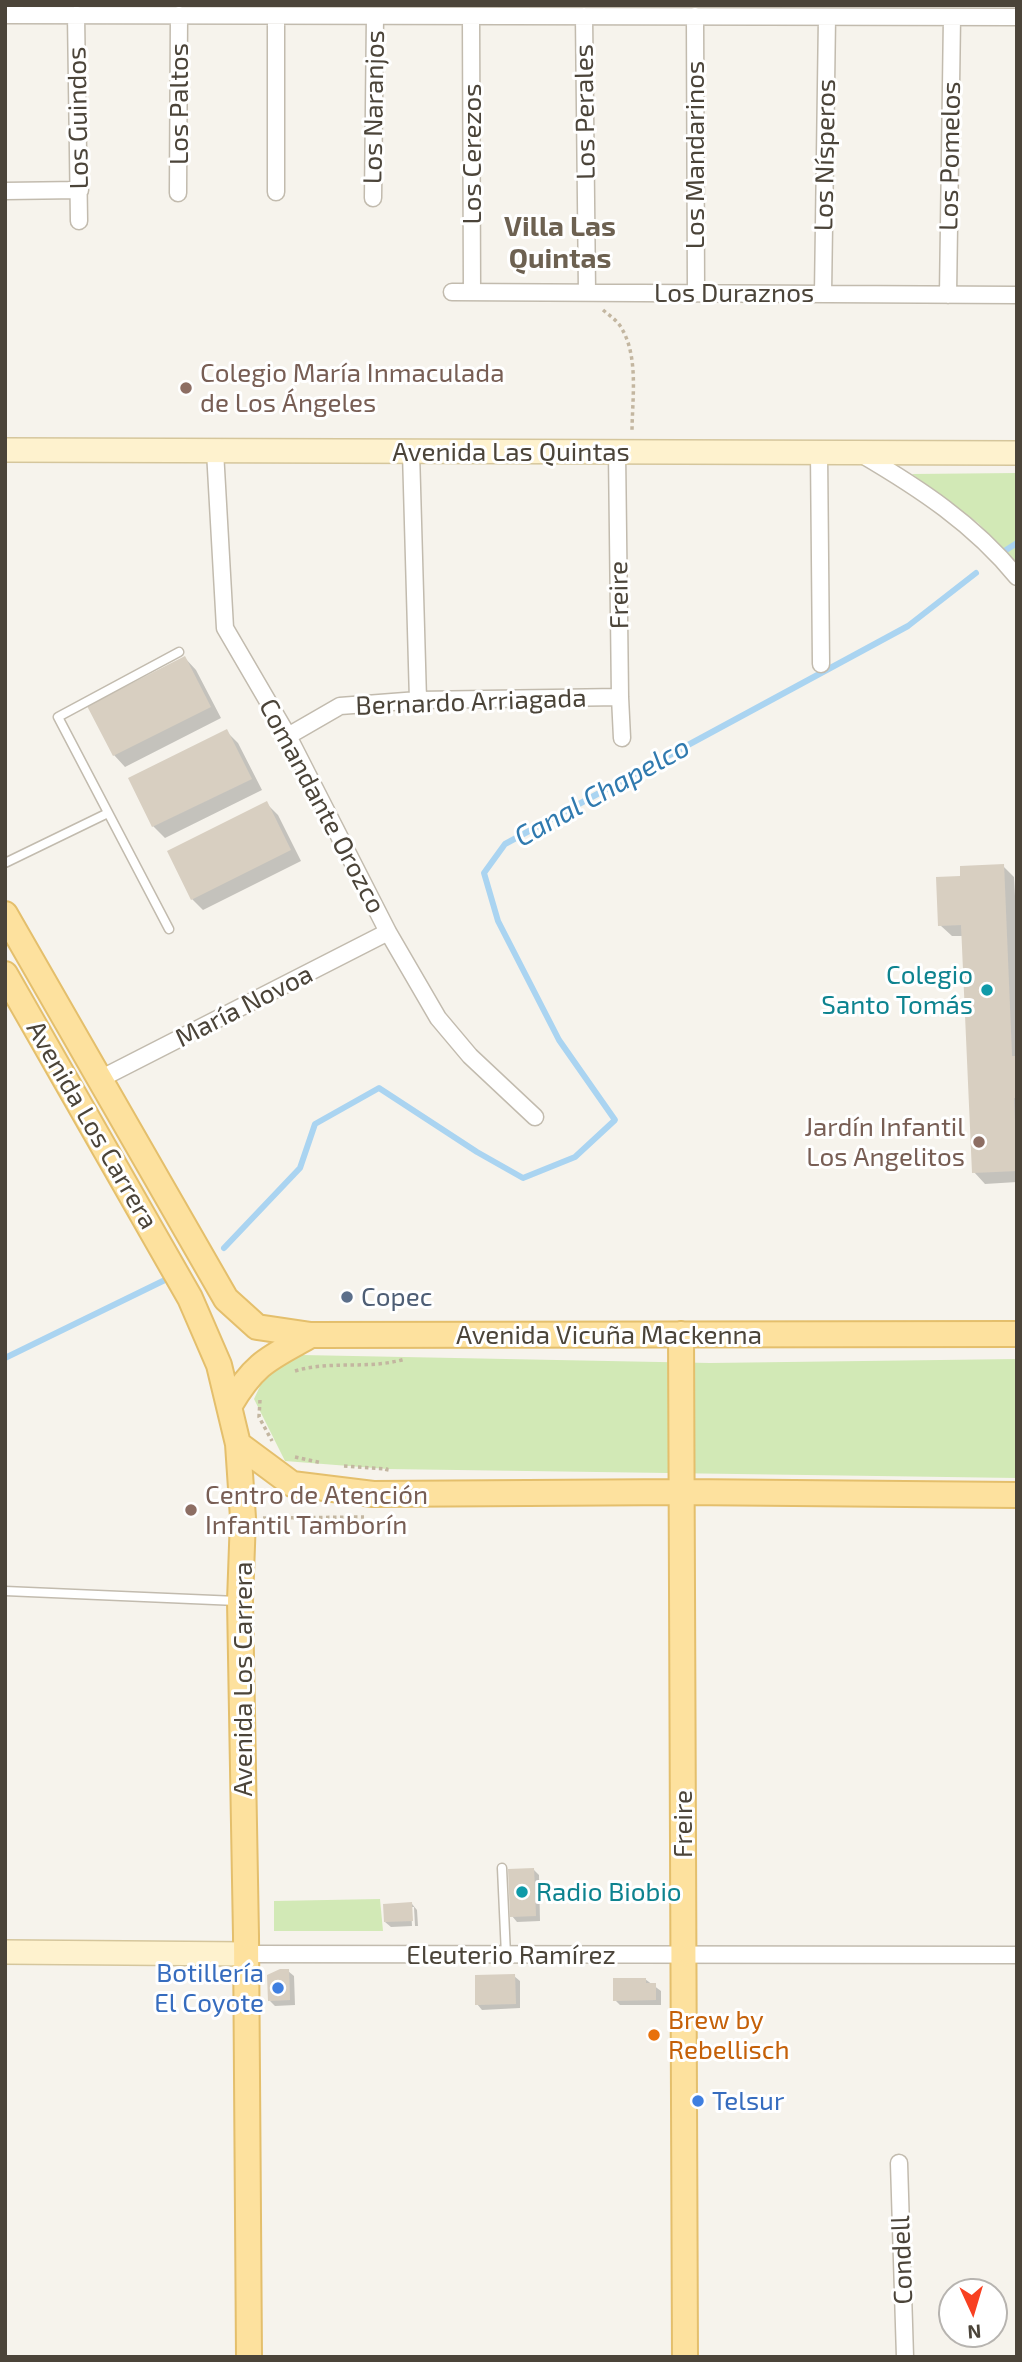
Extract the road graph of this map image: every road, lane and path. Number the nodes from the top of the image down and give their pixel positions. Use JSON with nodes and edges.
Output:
{"nodes":[{"id":1,"x":435,"y":11,"type":"edge"},
{"id":2,"x":732,"y":11,"type":"edge"},
{"id":3,"x":847,"y":11,"type":"edge"},
{"id":4,"x":85,"y":12,"type":"edge"},
{"id":5,"x":961,"y":13,"type":"edge"},
{"id":6,"x":5,"y":15,"type":"edge"},
{"id":7,"x":179,"y":15,"type":"junction"},
{"id":8,"x":276,"y":16,"type":"junction"},
{"id":9,"x":375,"y":16,"type":"junction"},
{"id":10,"x":471,"y":16,"type":"junction"},
{"id":11,"x":584,"y":16,"type":"junction"},
{"id":12,"x":695,"y":16,"type":"junction"},
{"id":13,"x":827,"y":17,"type":"junction"},
{"id":14,"x":1017,"y":17,"type":"edge"},
{"id":15,"x":80,"y":190,"type":"junction"},
{"id":16,"x":5,"y":191,"type":"edge"},
{"id":17,"x":276,"y":192,"type":"dead end"},
{"id":18,"x":178,"y":193,"type":"dead end"},
{"id":19,"x":373,"y":198,"type":"dead end"},
{"id":20,"x":79,"y":221,"type":"dead end"},
{"id":21,"x":452,"y":292,"type":"dead end"},
{"id":22,"x":472,"y":292,"type":"junction"},
{"id":23,"x":587,"y":292,"type":"junction"},
{"id":24,"x":696,"y":293,"type":"junction"},
{"id":25,"x":824,"y":294,"type":"junction"},
{"id":26,"x":948,"y":295,"type":"junction"},
{"id":27,"x":1017,"y":295,"type":"edge"},
{"id":28,"x":5,"y":450,"type":"edge"},
{"id":29,"x":215,"y":451,"type":"junction"},
{"id":30,"x":411,"y":452,"type":"junction"},
{"id":31,"x":624,"y":452,"type":"junction"},
{"id":32,"x":819,"y":452,"type":"junction"},
{"id":33,"x":859,"y":452,"type":"junction"},
{"id":34,"x":1017,"y":453,"type":"edge"},
{"id":35,"x":1017,"y":577,"type":"edge"},
{"id":36,"x":179,"y":652,"type":"dead end"},
{"id":37,"x":821,"y":664,"type":"dead end"},
{"id":38,"x":620,"y":697,"type":"junction"},
{"id":39,"x":418,"y":700,"type":"junction"},
{"id":40,"x":288,"y":736,"type":"junction"},
{"id":41,"x":622,"y":738,"type":"dead end"},
{"id":42,"x":108,"y":813,"type":"junction"},
{"id":43,"x":5,"y":863,"type":"edge"},
{"id":44,"x":5,"y":914,"type":"edge"},
{"id":45,"x":169,"y":929,"type":"dead end"},
{"id":46,"x":388,"y":932,"type":"junction"},
{"id":47,"x":5,"y":974,"type":"edge"},
{"id":48,"x":100,"y":1079,"type":"junction"},
{"id":49,"x":535,"y":1117,"type":"dead end"},
{"id":50,"x":681,"y":1334,"type":"junction"},
{"id":51,"x":1017,"y":1334,"type":"edge"},
{"id":52,"x":311,"y":1335,"type":"junction"},
{"id":53,"x":230,"y":1405,"type":"junction"},
{"id":54,"x":238,"y":1444,"type":"junction"},
{"id":55,"x":682,"y":1492,"type":"junction"},
{"id":56,"x":1017,"y":1495,"type":"edge"},
{"id":57,"x":5,"y":1591,"type":"edge"},
{"id":58,"x":240,"y":1601,"type":"junction"},
{"id":59,"x":502,"y":1868,"type":"dead end"},
{"id":60,"x":5,"y":1952,"type":"edge"},
{"id":61,"x":246,"y":1954,"type":"junction"},
{"id":62,"x":506,"y":1955,"type":"junction"},
{"id":63,"x":684,"y":1955,"type":"junction"},
{"id":64,"x":1017,"y":1955,"type":"edge"},
{"id":65,"x":899,"y":2163,"type":"dead end"},
{"id":66,"x":249,"y":2357,"type":"edge"},
{"id":67,"x":685,"y":2357,"type":"edge"},
{"id":68,"x":905,"y":2357,"type":"edge"}],
"edges":[{"from":1,"to":9,"type":"street"},
{"from":1,"to":10,"type":"street"},
{"from":2,"to":12,"type":"street"},
{"from":2,"to":13,"type":"street"},
{"from":3,"to":5,"type":"street"},
{"from":3,"to":13,"type":"street"},
{"from":4,"to":6,"type":"street"},
{"from":4,"to":7,"type":"street"},
{"from":4,"to":15,"type":"street","name":"Los Guindos"},
{"from":5,"to":14,"type":"street"},
{"from":5,"to":26,"type":"street","name":"Los Pomelos"},
{"from":7,"to":8,"type":"street"},
{"from":7,"to":18,"type":"street","name":"Los Paltos"},
{"from":8,"to":9,"type":"street"},
{"from":8,"to":17,"type":"street"},
{"from":9,"to":19,"type":"street","name":"Los Naranjos"},
{"from":10,"to":11,"type":"street"},
{"from":10,"to":22,"type":"street","name":"Los Cerezos"},
{"from":11,"to":12,"type":"street"},
{"from":11,"to":23,"type":"street","name":"Los Perales"},
{"from":12,"to":24,"type":"street","name":"Los Mandarinos"},
{"from":13,"to":25,"type":"street","name":"Los Nísperos"},
{"from":15,"to":16,"type":"street"},
{"from":15,"to":20,"type":"street","name":"Los Guindos"},
{"from":21,"to":22,"type":"street","name":"Los Duraznos"},
{"from":22,"to":23,"type":"street","name":"Los Duraznos"},
{"from":23,"to":24,"type":"street","name":"Los Duraznos"},
{"from":23,"to":31,"type":"path"},
{"from":24,"to":25,"type":"street","name":"Los Duraznos"},
{"from":25,"to":26,"type":"street","name":"Los Duraznos"},
{"from":26,"to":27,"type":"street","name":"Los Duraznos"},
{"from":28,"to":29,"type":"street","name":"Avenida Las Quintas"},
{"from":29,"to":30,"type":"street","name":"Avenida Las Quintas"},
{"from":29,"to":40,"type":"street","name":"Comandante Orozco"},
{"from":30,"to":31,"type":"street","name":"Avenida Las Quintas"},
{"from":30,"to":39,"type":"street"},
{"from":31,"to":32,"type":"street","name":"Avenida Las Quintas"},
{"from":31,"to":38,"type":"street","name":"Freire"},
{"from":32,"to":33,"type":"street","name":"Avenida Las Quintas"},
{"from":32,"to":37,"type":"street"},
{"from":33,"to":34,"type":"street","name":"Avenida Las Quintas"},
{"from":33,"to":35,"type":"street"},
{"from":36,"to":42,"type":"lane"},
{"from":38,"to":39,"type":"street","name":"Bernardo Arriagada"},
{"from":38,"to":41,"type":"street","name":"Freire"},
{"from":39,"to":40,"type":"street","name":"Bernardo Arriagada"},
{"from":40,"to":46,"type":"street","name":"Comandante Orozco"},
{"from":42,"to":43,"type":"lane"},
{"from":42,"to":45,"type":"lane"},
{"from":44,"to":48,"type":"main road","name":"Avenida Los Carrera"},
{"from":46,"to":48,"type":"street","name":"María Novoa"},
{"from":46,"to":49,"type":"street","name":"Comandante Orozco"},
{"from":47,"to":53,"type":"main road","name":"Avenida Los Carrera"},
{"from":48,"to":52,"type":"main road","name":"Avenida Los Carrera"},
{"from":50,"to":51,"type":"main road","name":"Avenida Vicuña Mackenna"},
{"from":50,"to":52,"type":"main road","name":"Avenida Vicuña Mackenna"},
{"from":50,"to":55,"type":"main road","name":"Freire"},
{"from":52,"to":53,"type":"main road","name":"Avenida Vicuña Mackenna"},
{"from":53,"to":54,"type":"main road","name":"Avenida Los Carrera"},
{"from":54,"to":55,"type":"main road"},
{"from":54,"to":58,"type":"main road","name":"Avenida Los Carrera"},
{"from":55,"to":56,"type":"main road"},
{"from":55,"to":63,"type":"main road","name":"Freire"},
{"from":57,"to":58,"type":"lane"},
{"from":58,"to":61,"type":"main road","name":"Avenida Los Carrera"},
{"from":59,"to":62,"type":"lane"},
{"from":60,"to":61,"type":"street","name":"Eleuterio Ramírez"},
{"from":61,"to":62,"type":"street","name":"Eleuterio Ramírez"},
{"from":61,"to":66,"type":"main road","name":"Avenida Los Carrera"},
{"from":62,"to":63,"type":"street","name":"Eleuterio Ramírez"},
{"from":63,"to":64,"type":"street","name":"Eleuterio Ramírez"},
{"from":63,"to":67,"type":"main road","name":"Freire"},
{"from":65,"to":68,"type":"street","name":"Condell"}]}
